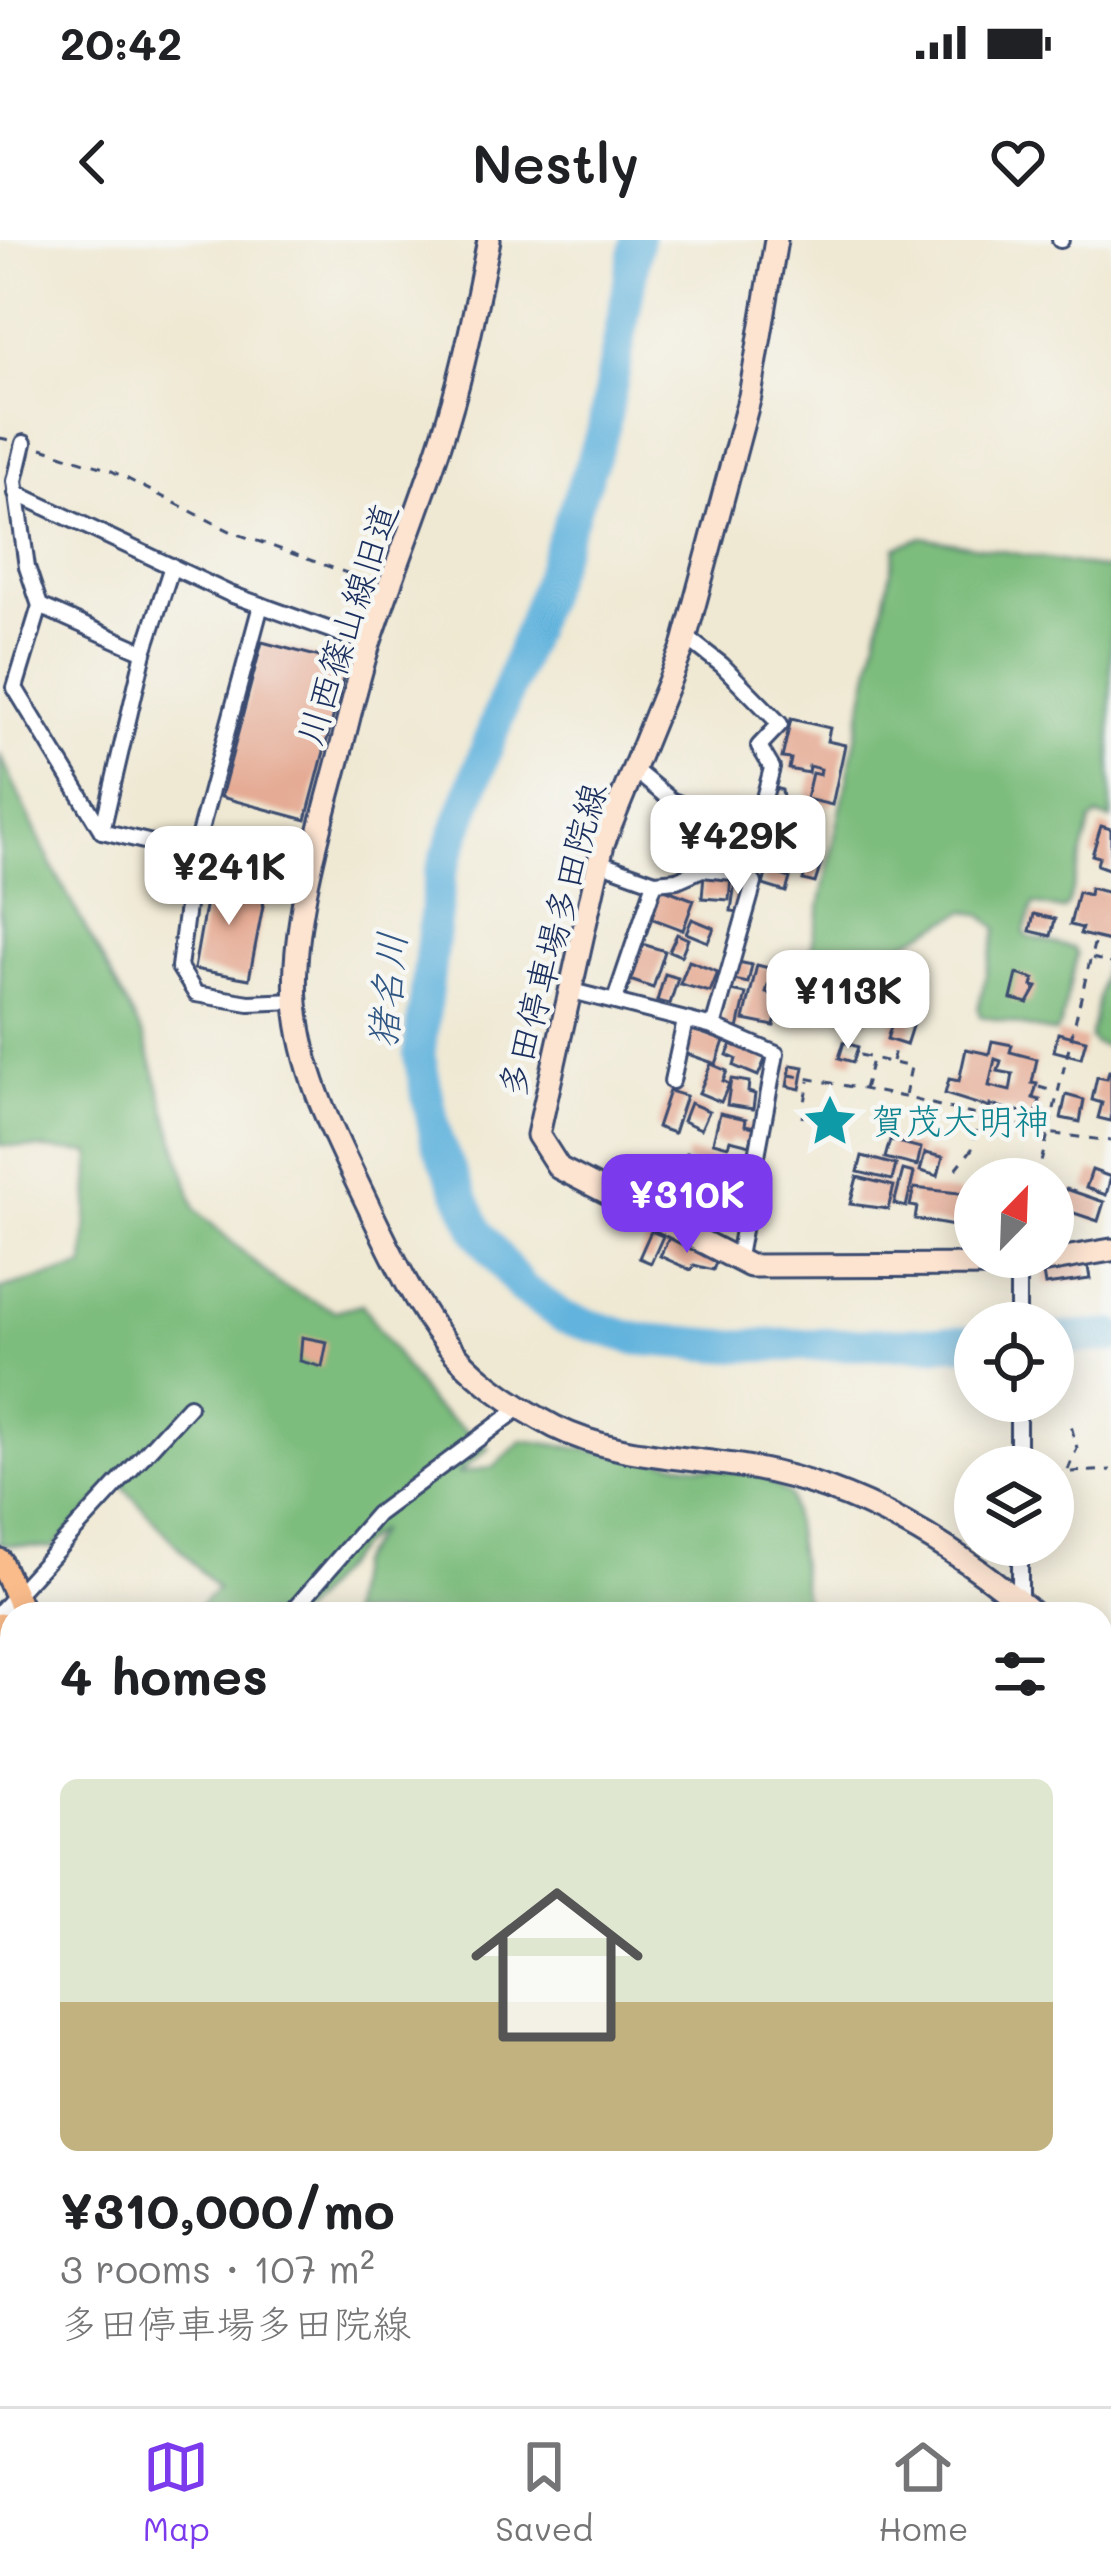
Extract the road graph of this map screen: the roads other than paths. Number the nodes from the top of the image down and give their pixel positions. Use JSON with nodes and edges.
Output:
{"nodes":[{"id":1,"x":489,"y":240,"type":"edge"},
{"id":2,"x":776,"y":240,"type":"edge"},
{"id":3,"x":24,"y":442,"type":"road end"},
{"id":4,"x":16,"y":493,"type":"junction"},
{"id":5,"x":172,"y":566,"type":"junction"},
{"id":6,"x":261,"y":605,"type":"junction"},
{"id":7,"x":40,"y":606,"type":"junction"},
{"id":8,"x":686,"y":637,"type":"junction"},
{"id":9,"x":369,"y":644,"type":"junction"},
{"id":10,"x":143,"y":652,"type":"junction"},
{"id":11,"x":632,"y":768,"type":"junction"},
{"id":12,"x":102,"y":831,"type":"junction"},
{"id":13,"x":754,"y":831,"type":"junction"},
{"id":14,"x":194,"y":853,"type":"junction"},
{"id":15,"x":599,"y":862,"type":"junction"},
{"id":16,"x":744,"y":873,"type":"junction"},
{"id":17,"x":655,"y":882,"type":"junction"},
{"id":18,"x":568,"y":990,"type":"junction"},
{"id":19,"x":615,"y":1000,"type":"junction"},
{"id":20,"x":296,"y":1001,"type":"junction"},
{"id":21,"x":685,"y":1021,"type":"junction"},
{"id":22,"x":713,"y":1028,"type":"junction"},
{"id":23,"x":672,"y":1081,"type":"dead end"},
{"id":24,"x":1111,"y":1250,"type":"edge"},
{"id":25,"x":1074,"y":1260,"type":"edge"},
{"id":26,"x":737,"y":1262,"type":"junction"},
{"id":27,"x":954,"y":1274,"type":"edge"},
{"id":28,"x":189,"y":1406,"type":"dead end"},
{"id":29,"x":520,"y":1407,"type":"junction"},
{"id":30,"x":0,"y":1560,"type":"edge"},
{"id":31,"x":1022,"y":1566,"type":"edge"},
{"id":32,"x":12,"y":1602,"type":"edge"},
{"id":33,"x":17,"y":1602,"type":"edge"},
{"id":34,"x":300,"y":1602,"type":"edge"},
{"id":35,"x":1016,"y":1602,"type":"edge"},
{"id":36,"x":1024,"y":1602,"type":"edge"}],
"edges":[{"from":1,"to":9,"type":"street","name":"川西篠山線旧道"},
{"from":2,"to":8,"type":"street","name":"多田停車場多田院線"},
{"from":3,"to":4,"type":"street"},
{"from":4,"to":5,"type":"street"},
{"from":4,"to":7,"type":"street"},
{"from":5,"to":6,"type":"street"},
{"from":5,"to":10,"type":"street"},
{"from":6,"to":9,"type":"street"},
{"from":6,"to":14,"type":"street"},
{"from":7,"to":10,"type":"street"},
{"from":7,"to":12,"type":"street"},
{"from":8,"to":11,"type":"street","name":"多田停車場多田院線"},
{"from":8,"to":13,"type":"street"},
{"from":9,"to":20,"type":"street","name":"川西篠山線旧道"},
{"from":10,"to":12,"type":"street"},
{"from":11,"to":13,"type":"street"},
{"from":11,"to":15,"type":"street","name":"多田停車場多田院線"},
{"from":12,"to":14,"type":"street"},
{"from":13,"to":16,"type":"street"},
{"from":14,"to":20,"type":"street"},
{"from":15,"to":17,"type":"street"},
{"from":15,"to":18,"type":"street","name":"多田停車場多田院線"},
{"from":16,"to":17,"type":"street"},
{"from":16,"to":22,"type":"street"},
{"from":17,"to":19,"type":"street"},
{"from":18,"to":19,"type":"street"},
{"from":18,"to":26,"type":"street","name":"多田停車場多田院線"},
{"from":19,"to":21,"type":"street"},
{"from":20,"to":29,"type":"street","name":"川西篠山線旧道"},
{"from":21,"to":22,"type":"street"},
{"from":21,"to":23,"type":"street"},
{"from":22,"to":26,"type":"street"},
{"from":24,"to":25,"type":"street","name":"多田停車場多田院線"},
{"from":26,"to":27,"type":"street","name":"多田停車場多田院線"},
{"from":28,"to":33,"type":"street"},
{"from":29,"to":34,"type":"street"},
{"from":29,"to":35,"type":"street","name":"川西篠山線旧道"},
{"from":30,"to":32,"type":"main road"},
{"from":31,"to":36,"type":"street"}]}
